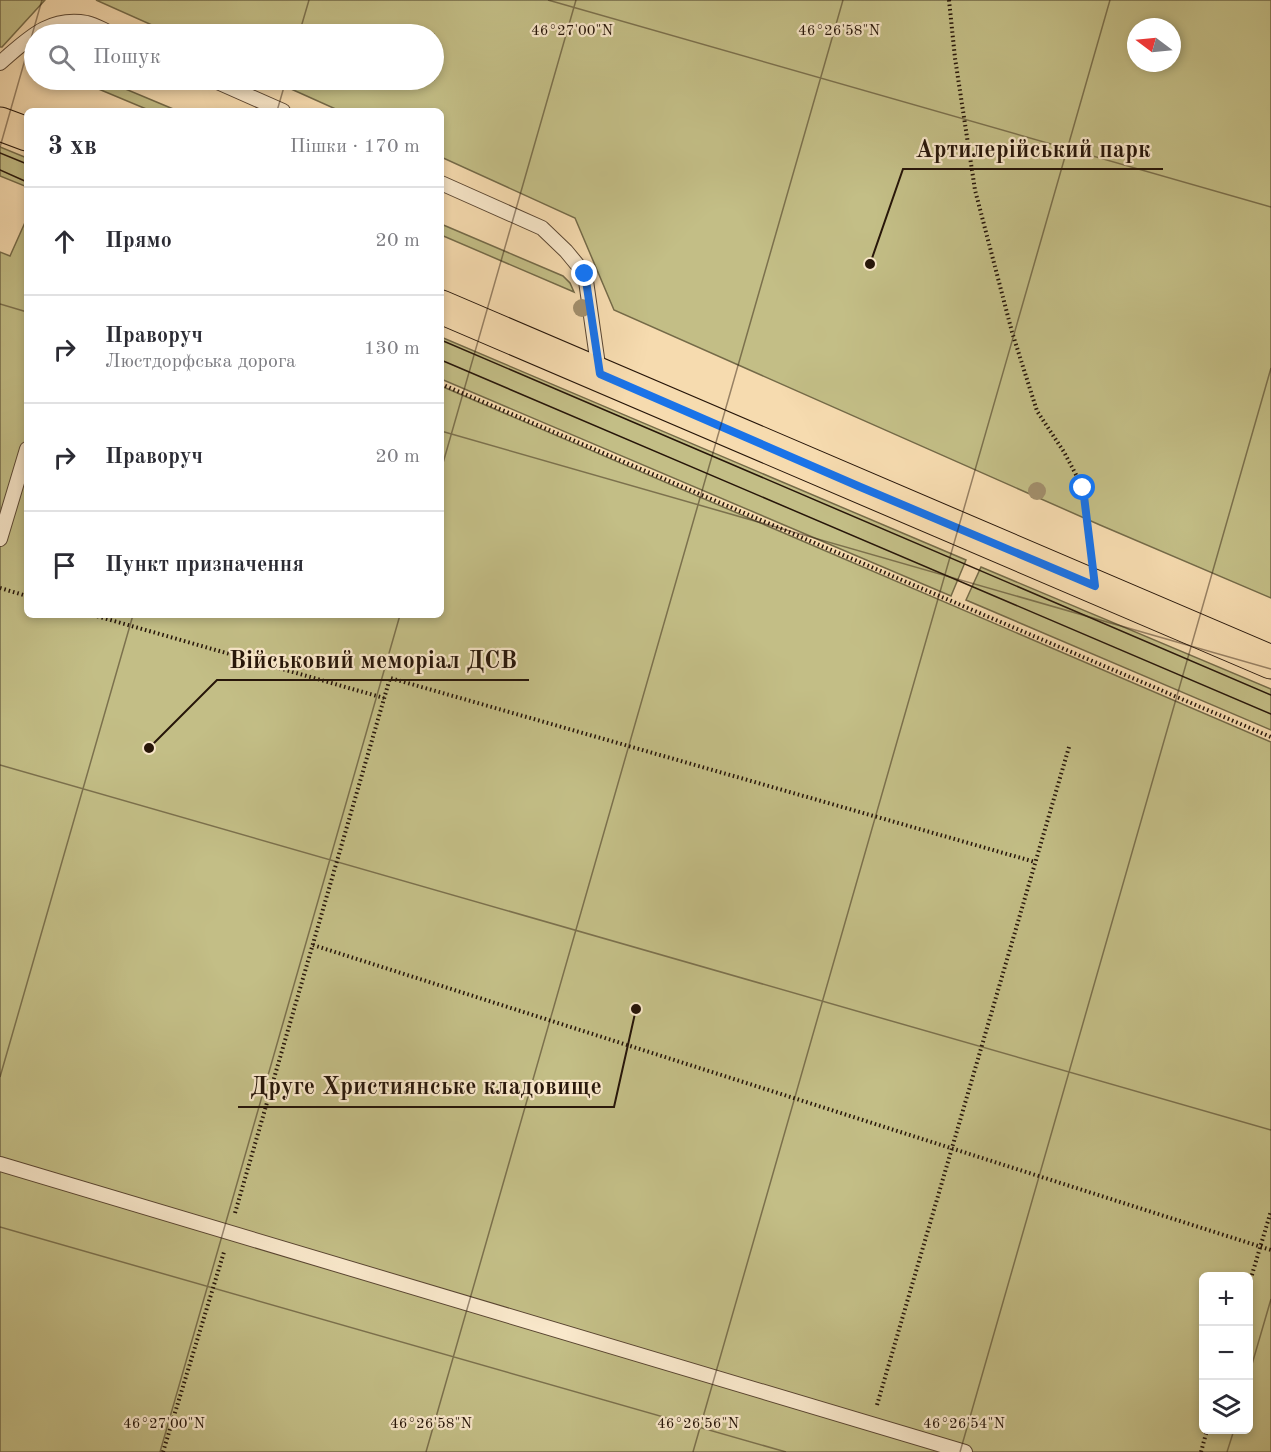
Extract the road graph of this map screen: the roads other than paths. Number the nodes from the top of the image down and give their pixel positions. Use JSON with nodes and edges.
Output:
{"nodes":[{"id":1,"x":57,"y":24,"type":"edge"},
{"id":2,"x":91,"y":24,"type":"edge"},
{"id":3,"x":24,"y":43,"type":"edge"},
{"id":4,"x":0,"y":63,"type":"edge"},
{"id":5,"x":235,"y":90,"type":"edge"},
{"id":6,"x":275,"y":108,"type":"edge"},
{"id":7,"x":0,"y":124,"type":"edge"},
{"id":8,"x":24,"y":133,"type":"edge"},
{"id":9,"x":444,"y":184,"type":"edge"},
{"id":10,"x":444,"y":308,"type":"edge"},
{"id":11,"x":600,"y":374,"type":"junction"},
{"id":12,"x":24,"y":459,"type":"edge"},
{"id":13,"x":0,"y":539,"type":"edge"},
{"id":14,"x":1271,"y":662,"type":"edge"},
{"id":15,"x":0,"y":1164,"type":"edge"},
{"id":16,"x":965,"y":1452,"type":"edge"}],
"edges":[{"from":1,"to":2,"type":"lane"},
{"from":3,"to":4,"type":"lane"},
{"from":5,"to":6,"type":"lane"},
{"from":7,"to":8,"type":"main road"},
{"from":9,"to":11,"type":"lane"},
{"from":10,"to":11,"type":"main road"},
{"from":11,"to":14,"type":"main road"},
{"from":12,"to":13,"type":"lane"},
{"from":15,"to":16,"type":"lane"}]}
